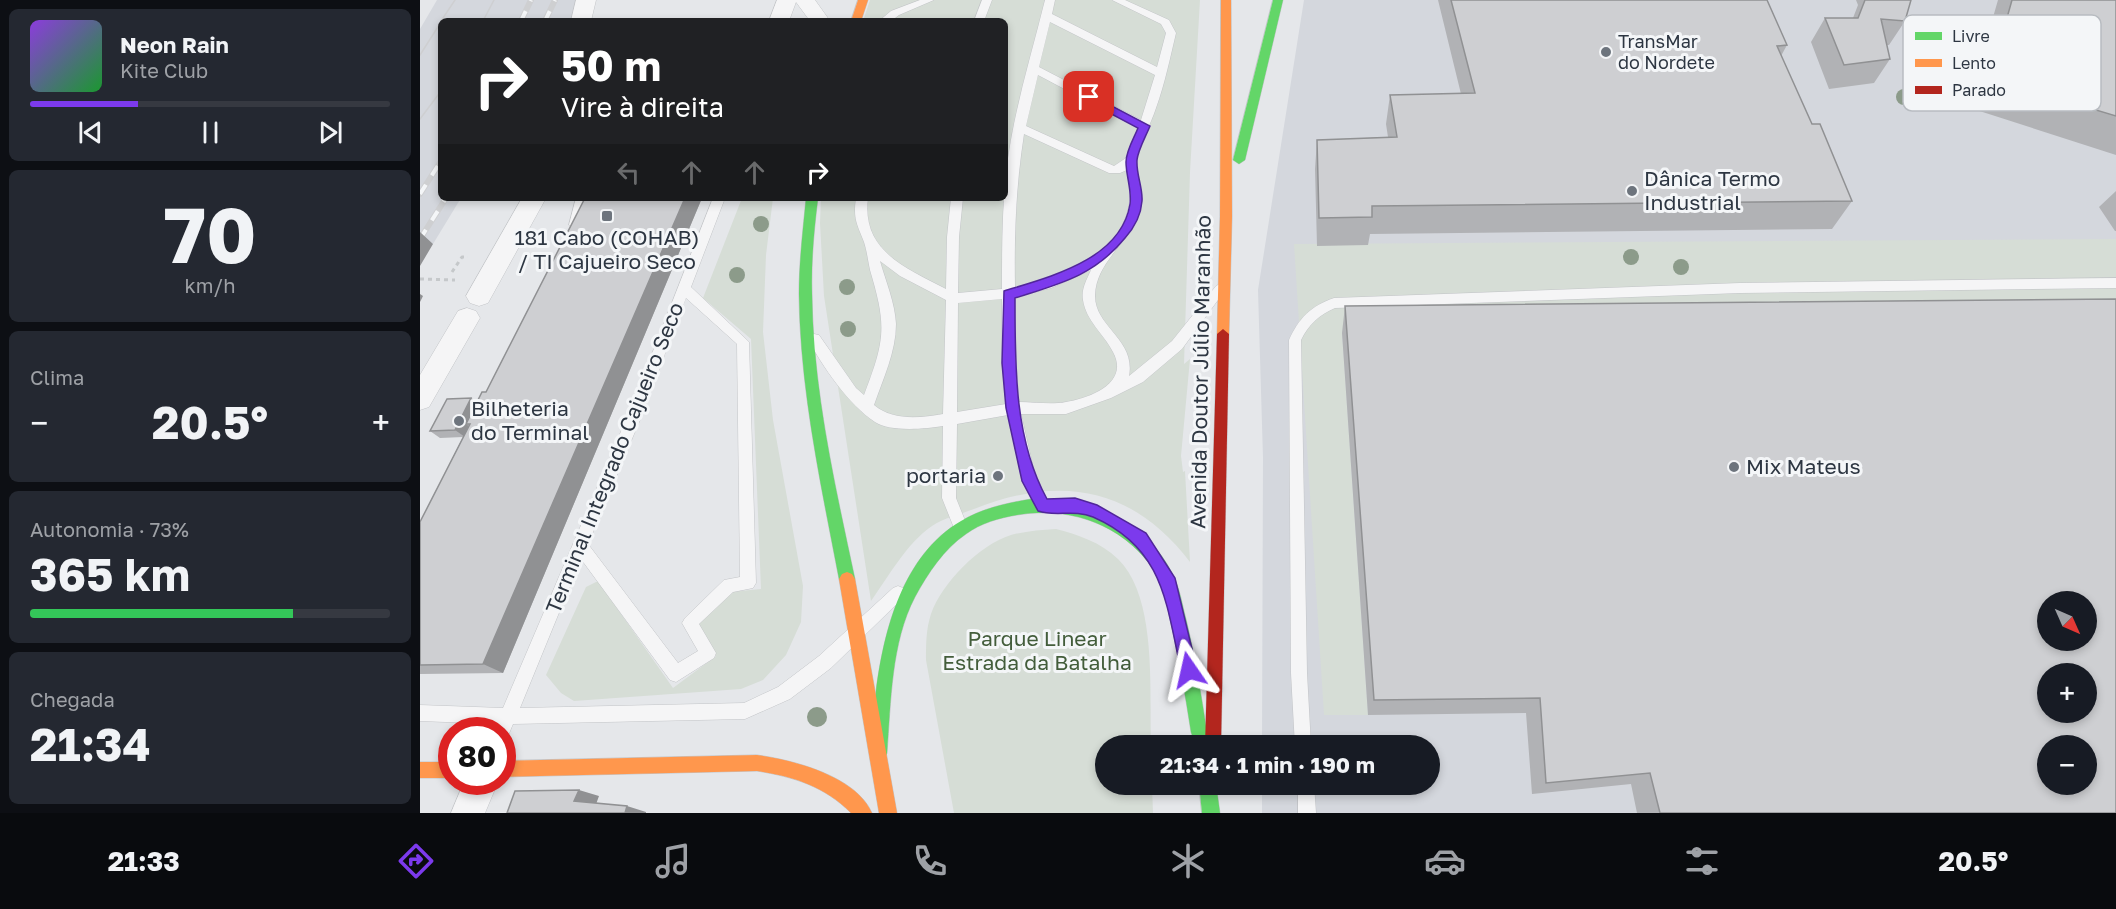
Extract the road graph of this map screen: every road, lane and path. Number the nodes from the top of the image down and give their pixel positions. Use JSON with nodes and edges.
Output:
{"nodes":[{"id":1,"x":586,"y":0,"type":"edge"},
{"id":2,"x":787,"y":0,"type":"edge"},
{"id":3,"x":805,"y":0,"type":"edge"},
{"id":4,"x":863,"y":0,"type":"edge"},
{"id":5,"x":928,"y":0,"type":"edge"},
{"id":6,"x":987,"y":0,"type":"edge"},
{"id":7,"x":1050,"y":0,"type":"edge"},
{"id":8,"x":1117,"y":0,"type":"edge"},
{"id":9,"x":1226,"y":0,"type":"edge"},
{"id":10,"x":1278,"y":0,"type":"edge"},
{"id":11,"x":1047,"y":16,"type":"junction"},
{"id":12,"x":582,"y":18,"type":"edge"},
{"id":13,"x":780,"y":18,"type":"edge"},
{"id":14,"x":818,"y":18,"type":"edge"},
{"id":15,"x":857,"y":18,"type":"edge"},
{"id":16,"x":888,"y":18,"type":"edge"},
{"id":17,"x":979,"y":18,"type":"edge"},
{"id":18,"x":1034,"y":69,"type":"junction"},
{"id":19,"x":1161,"y":74,"type":"junction"},
{"id":20,"x":1144,"y":126,"type":"junction"},
{"id":21,"x":1020,"y":128,"type":"junction"},
{"id":22,"x":1131,"y":160,"type":"junction"},
{"id":23,"x":532,"y":201,"type":"edge"},
{"id":24,"x":581,"y":201,"type":"edge"},
{"id":25,"x":718,"y":201,"type":"edge"},
{"id":26,"x":812,"y":201,"type":"edge"},
{"id":27,"x":862,"y":201,"type":"edge"},
{"id":28,"x":957,"y":201,"type":"edge"},
{"id":29,"x":1226,"y":217,"type":"junction"},
{"id":30,"x":572,"y":234,"type":"edge"},
{"id":31,"x":870,"y":239,"type":"junction"},
{"id":32,"x":1113,"y":245,"type":"junction"},
{"id":33,"x":452,"y":272,"type":"dead end"},
{"id":34,"x":460,"y":272,"type":"dead end"},
{"id":35,"x":420,"y":279,"type":"edge"},
{"id":36,"x":2116,"y":283,"type":"edge"},
{"id":37,"x":1224,"y":285,"type":"junction"},
{"id":38,"x":683,"y":288,"type":"junction"},
{"id":39,"x":1008,"y":295,"type":"junction"},
{"id":40,"x":953,"y":297,"type":"junction"},
{"id":41,"x":470,"y":298,"type":"junction"},
{"id":42,"x":808,"y":330,"type":"junction"},
{"id":43,"x":1112,"y":391,"type":"junction"},
{"id":44,"x":420,"y":399,"type":"edge"},
{"id":45,"x":867,"y":406,"type":"junction"},
{"id":46,"x":1013,"y":408,"type":"junction"},
{"id":47,"x":950,"y":419,"type":"junction"},
{"id":48,"x":1043,"y":506,"type":"junction"},
{"id":49,"x":961,"y":528,"type":"junction"},
{"id":50,"x":581,"y":547,"type":"junction"},
{"id":51,"x":933,"y":557,"type":"junction"},
{"id":52,"x":858,"y":633,"type":"junction"},
{"id":53,"x":420,"y":713,"type":"edge"},
{"id":54,"x":454,"y":717,"type":"edge"},
{"id":55,"x":509,"y":717,"type":"edge"},
{"id":56,"x":516,"y":722,"type":"edge"},
{"id":57,"x":1199,"y":735,"type":"edge"},
{"id":58,"x":1213,"y":735,"type":"edge"},
{"id":59,"x":1302,"y":735,"type":"edge"},
{"id":60,"x":879,"y":753,"type":"junction"},
{"id":61,"x":516,"y":769,"type":"edge"},
{"id":62,"x":420,"y":770,"type":"edge"},
{"id":63,"x":438,"y":770,"type":"edge"},
{"id":64,"x":476,"y":795,"type":"edge"},
{"id":65,"x":1209,"y":795,"type":"edge"},
{"id":66,"x":1212,"y":795,"type":"edge"},
{"id":67,"x":1306,"y":795,"type":"edge"},
{"id":68,"x":468,"y":813,"type":"edge"},
{"id":69,"x":863,"y":813,"type":"edge"},
{"id":70,"x":888,"y":813,"type":"edge"},
{"id":71,"x":1211,"y":813,"type":"edge"},
{"id":72,"x":1307,"y":813,"type":"edge"}],
"edges":[{"from":1,"to":12,"type":"street"},
{"from":2,"to":13,"type":"street"},
{"from":3,"to":14,"type":"street"},
{"from":4,"to":15,"type":"main road"},
{"from":5,"to":16,"type":"lane"},
{"from":6,"to":17,"type":"lane"},
{"from":7,"to":11,"type":"lane"},
{"from":8,"to":19,"type":"lane"},
{"from":9,"to":29,"type":"main road","name":"Avenida Doutor Júlio Maranhão"},
{"from":10,"to":29,"type":"main road"},
{"from":11,"to":18,"type":"lane"},
{"from":11,"to":19,"type":"lane"},
{"from":18,"to":20,"type":"lane"},
{"from":18,"to":21,"type":"lane"},
{"from":19,"to":20,"type":"lane"},
{"from":20,"to":22,"type":"lane"},
{"from":21,"to":22,"type":"lane"},
{"from":21,"to":39,"type":"lane"},
{"from":22,"to":32,"type":"lane"},
{"from":23,"to":41,"type":"street"},
{"from":24,"to":30,"type":"lane"},
{"from":25,"to":38,"type":"lane","name":"Terminal Integrado Cajueiro Seco"},
{"from":26,"to":42,"type":"main road"},
{"from":27,"to":31,"type":"lane"},
{"from":28,"to":40,"type":"lane"},
{"from":29,"to":37,"type":"main road","name":"Avenida Doutor Júlio Maranhão"},
{"from":31,"to":40,"type":"lane"},
{"from":31,"to":45,"type":"lane"},
{"from":32,"to":39,"type":"lane"},
{"from":32,"to":43,"type":"lane"},
{"from":33,"to":34,"type":"path"},
{"from":35,"to":41,"type":"path"},
{"from":36,"to":59,"type":"lane"},
{"from":37,"to":43,"type":"lane"},
{"from":37,"to":58,"type":"main road","name":"Avenida Doutor Júlio Maranhão"},
{"from":38,"to":50,"type":"lane","name":"Terminal Integrado Cajueiro Seco"},
{"from":38,"to":50,"type":"lane"},
{"from":39,"to":40,"type":"lane"},
{"from":39,"to":46,"type":"lane"},
{"from":40,"to":47,"type":"lane"},
{"from":41,"to":44,"type":"street"},
{"from":42,"to":45,"type":"lane"},
{"from":42,"to":52,"type":"main road"},
{"from":43,"to":46,"type":"lane"},
{"from":45,"to":47,"type":"lane"},
{"from":46,"to":47,"type":"lane"},
{"from":46,"to":48,"type":"lane"},
{"from":47,"to":49,"type":"lane"},
{"from":48,"to":49,"type":"main road"},
{"from":48,"to":57,"type":"main road"},
{"from":49,"to":51,"type":"main road"},
{"from":50,"to":55,"type":"lane","name":"Terminal Integrado Cajueiro Seco"},
{"from":51,"to":52,"type":"lane"},
{"from":51,"to":60,"type":"main road"},
{"from":52,"to":56,"type":"lane"},
{"from":52,"to":60,"type":"main road"},
{"from":53,"to":54,"type":"lane"},
{"from":60,"to":70,"type":"main road"},
{"from":61,"to":69,"type":"main road"},
{"from":62,"to":63,"type":"main road"},
{"from":64,"to":68,"type":"street"},
{"from":65,"to":71,"type":"main road"},
{"from":66,"to":71,"type":"main road"},
{"from":67,"to":72,"type":"lane"}]}
